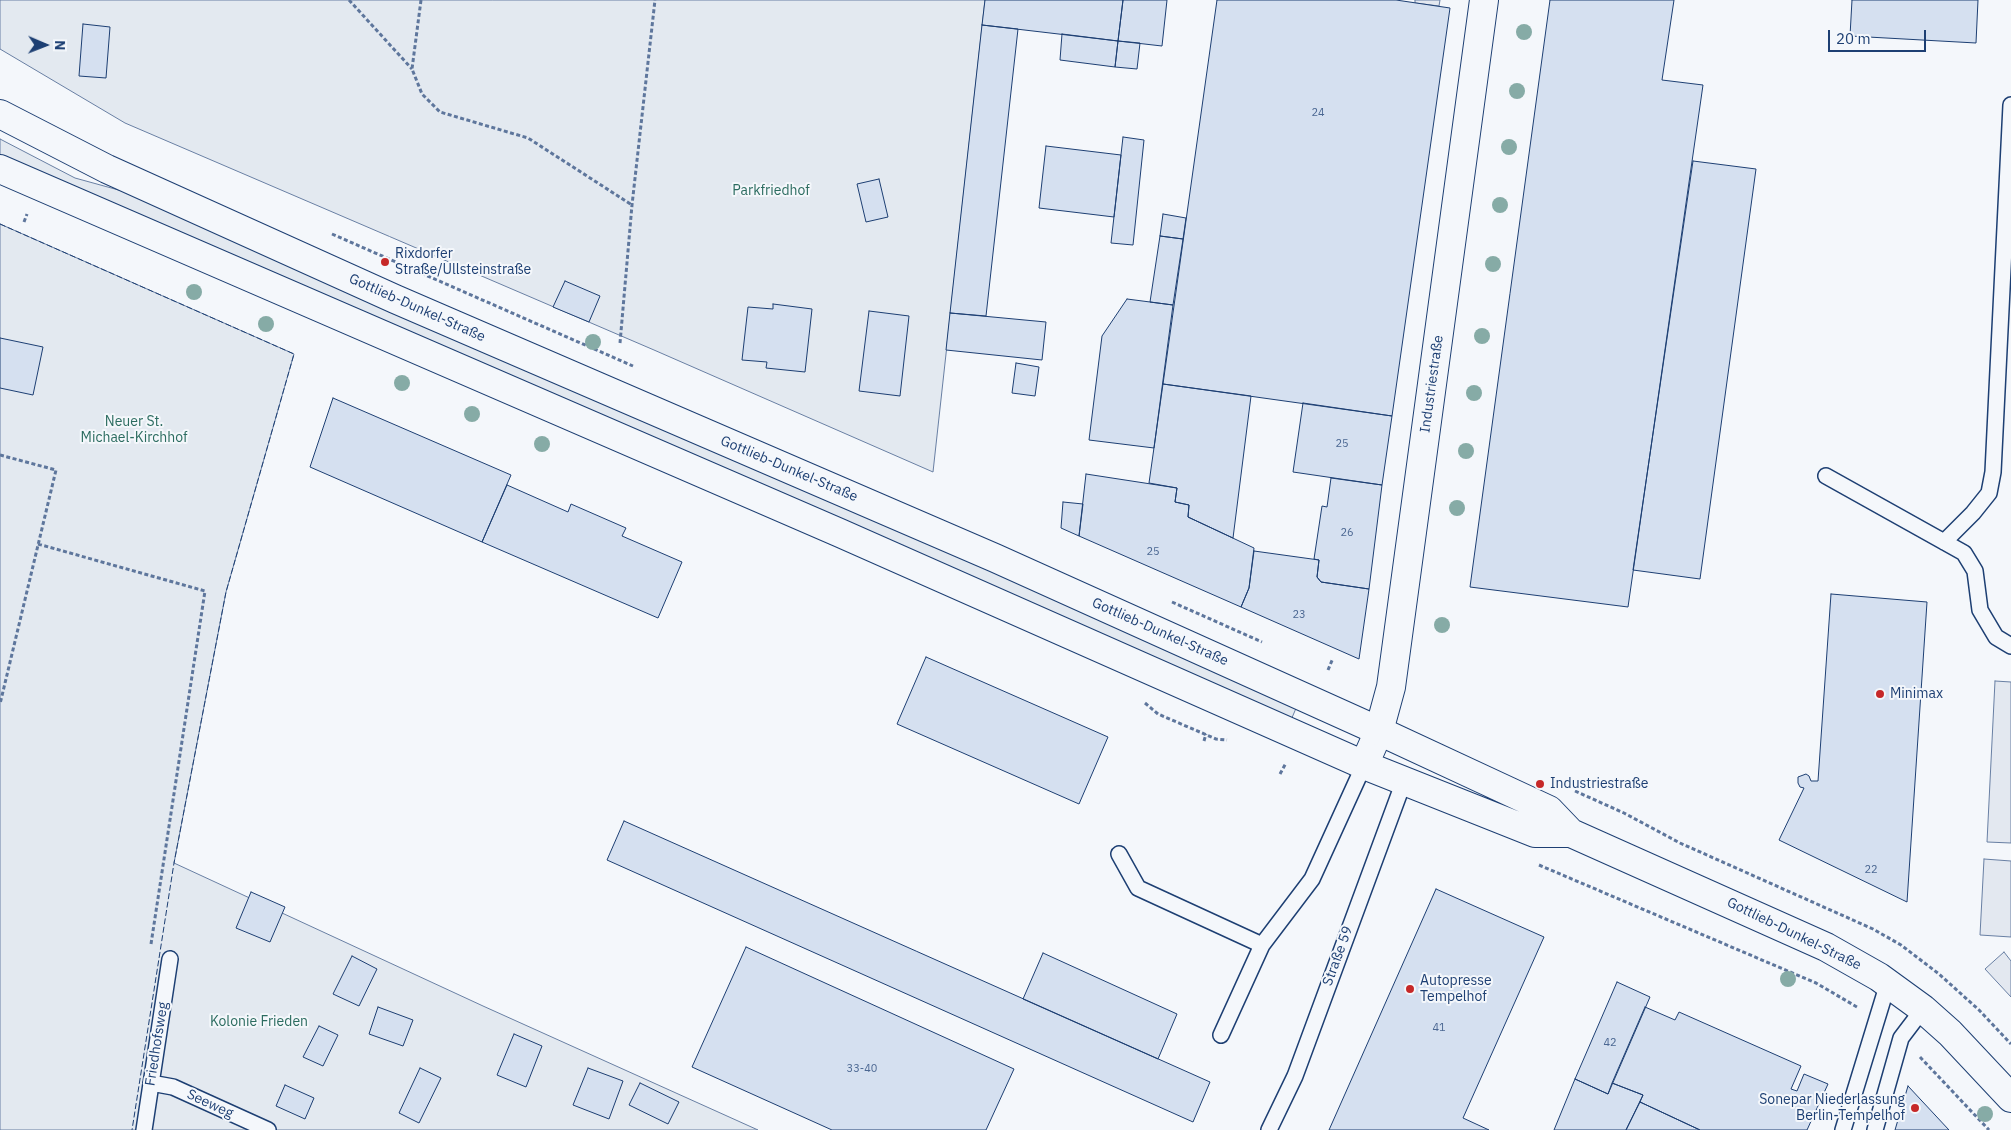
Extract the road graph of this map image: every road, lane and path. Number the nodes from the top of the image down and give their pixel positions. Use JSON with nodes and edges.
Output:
{"nodes":[{"id":1,"x":349,"y":0,"type":"edge"},
{"id":2,"x":421,"y":0,"type":"edge"},
{"id":3,"x":655,"y":0,"type":"edge"},
{"id":4,"x":1484,"y":0,"type":"edge"},
{"id":5,"x":412,"y":69,"type":"junction"},
{"id":6,"x":2011,"y":105,"type":"edge"},
{"id":7,"x":0,"y":114,"type":"edge"},
{"id":8,"x":0,"y":169,"type":"edge"},
{"id":9,"x":632,"y":206,"type":"junction"},
{"id":10,"x":2008,"y":226,"type":"edge"},
{"id":11,"x":2007,"y":283,"type":"edge"},
{"id":12,"x":620,"y":343,"type":"dead end"},
{"id":13,"x":0,"y":455,"type":"edge"},
{"id":14,"x":1826,"y":476,"type":"dead end"},
{"id":15,"x":1944,"y":542,"type":"junction"},
{"id":16,"x":38,"y":544,"type":"junction"},
{"id":17,"x":2011,"y":646,"type":"edge"},
{"id":18,"x":1333,"y":658,"type":"dead end"},
{"id":19,"x":1328,"y":670,"type":"dead end"},
{"id":20,"x":0,"y":704,"type":"edge"},
{"id":21,"x":1379,"y":730,"type":"junction"},
{"id":22,"x":1286,"y":762,"type":"dead end"},
{"id":23,"x":1364,"y":765,"type":"junction"},
{"id":24,"x":1280,"y":774,"type":"dead end"},
{"id":25,"x":1404,"y":781,"type":"junction"},
{"id":26,"x":1571,"y":833,"type":"junction"},
{"id":27,"x":1119,"y":854,"type":"dead end"},
{"id":28,"x":1262,"y":945,"type":"junction"},
{"id":29,"x":149,"y":954,"type":"dead end"},
{"id":30,"x":170,"y":958,"type":"dead end"},
{"id":31,"x":1888,"y":982,"type":"junction"},
{"id":32,"x":1923,"y":1009,"type":"junction"},
{"id":33,"x":1221,"y":1035,"type":"dead end"},
{"id":34,"x":151,"y":1083,"type":"junction"},
{"id":35,"x":2011,"y":1098,"type":"edge"},
{"id":36,"x":144,"y":1130,"type":"edge"},
{"id":37,"x":268,"y":1130,"type":"edge"},
{"id":38,"x":1269,"y":1130,"type":"edge"},
{"id":39,"x":1842,"y":1130,"type":"edge"},
{"id":40,"x":1875,"y":1130,"type":"edge"}],
"edges":[{"from":1,"to":5,"type":"path"},
{"from":2,"to":5,"type":"path"},
{"from":3,"to":9,"type":"path"},
{"from":4,"to":21,"type":"street","name":"Industriestraße"},
{"from":5,"to":9,"type":"path"},
{"from":6,"to":10,"type":"lane"},
{"from":7,"to":21,"type":"street","name":"Gottlieb-Dunkel-Straße"},
{"from":8,"to":23,"type":"street","name":"Gottlieb-Dunkel-Straße"},
{"from":9,"to":12,"type":"path"},
{"from":10,"to":11,"type":"lane"},
{"from":11,"to":15,"type":"lane"},
{"from":13,"to":16,"type":"path"},
{"from":14,"to":15,"type":"lane"},
{"from":15,"to":17,"type":"lane"},
{"from":16,"to":20,"type":"path"},
{"from":16,"to":29,"type":"path"},
{"from":18,"to":19,"type":"path"},
{"from":21,"to":23,"type":"street","name":"Industriestraße"},
{"from":21,"to":26,"type":"street","name":"Gottlieb-Dunkel-Straße"},
{"from":22,"to":24,"type":"path"},
{"from":23,"to":25,"type":"street","name":"Gottlieb-Dunkel-Straße"},
{"from":23,"to":28,"type":"lane"},
{"from":25,"to":26,"type":"street","name":"Gottlieb-Dunkel-Straße"},
{"from":25,"to":38,"type":"lane","name":"Straße 59"},
{"from":26,"to":31,"type":"street","name":"Gottlieb-Dunkel-Straße"},
{"from":27,"to":28,"type":"lane"},
{"from":28,"to":33,"type":"lane"},
{"from":30,"to":34,"type":"lane","name":"Friedhofsweg"},
{"from":31,"to":32,"type":"street","name":"Gottlieb-Dunkel-Straße"},
{"from":31,"to":39,"type":"lane"},
{"from":32,"to":35,"type":"street","name":"Gottlieb-Dunkel-Straße"},
{"from":32,"to":40,"type":"lane"},
{"from":34,"to":36,"type":"lane","name":"Friedhofsweg"},
{"from":34,"to":37,"type":"lane","name":"Seeweg"}]}
